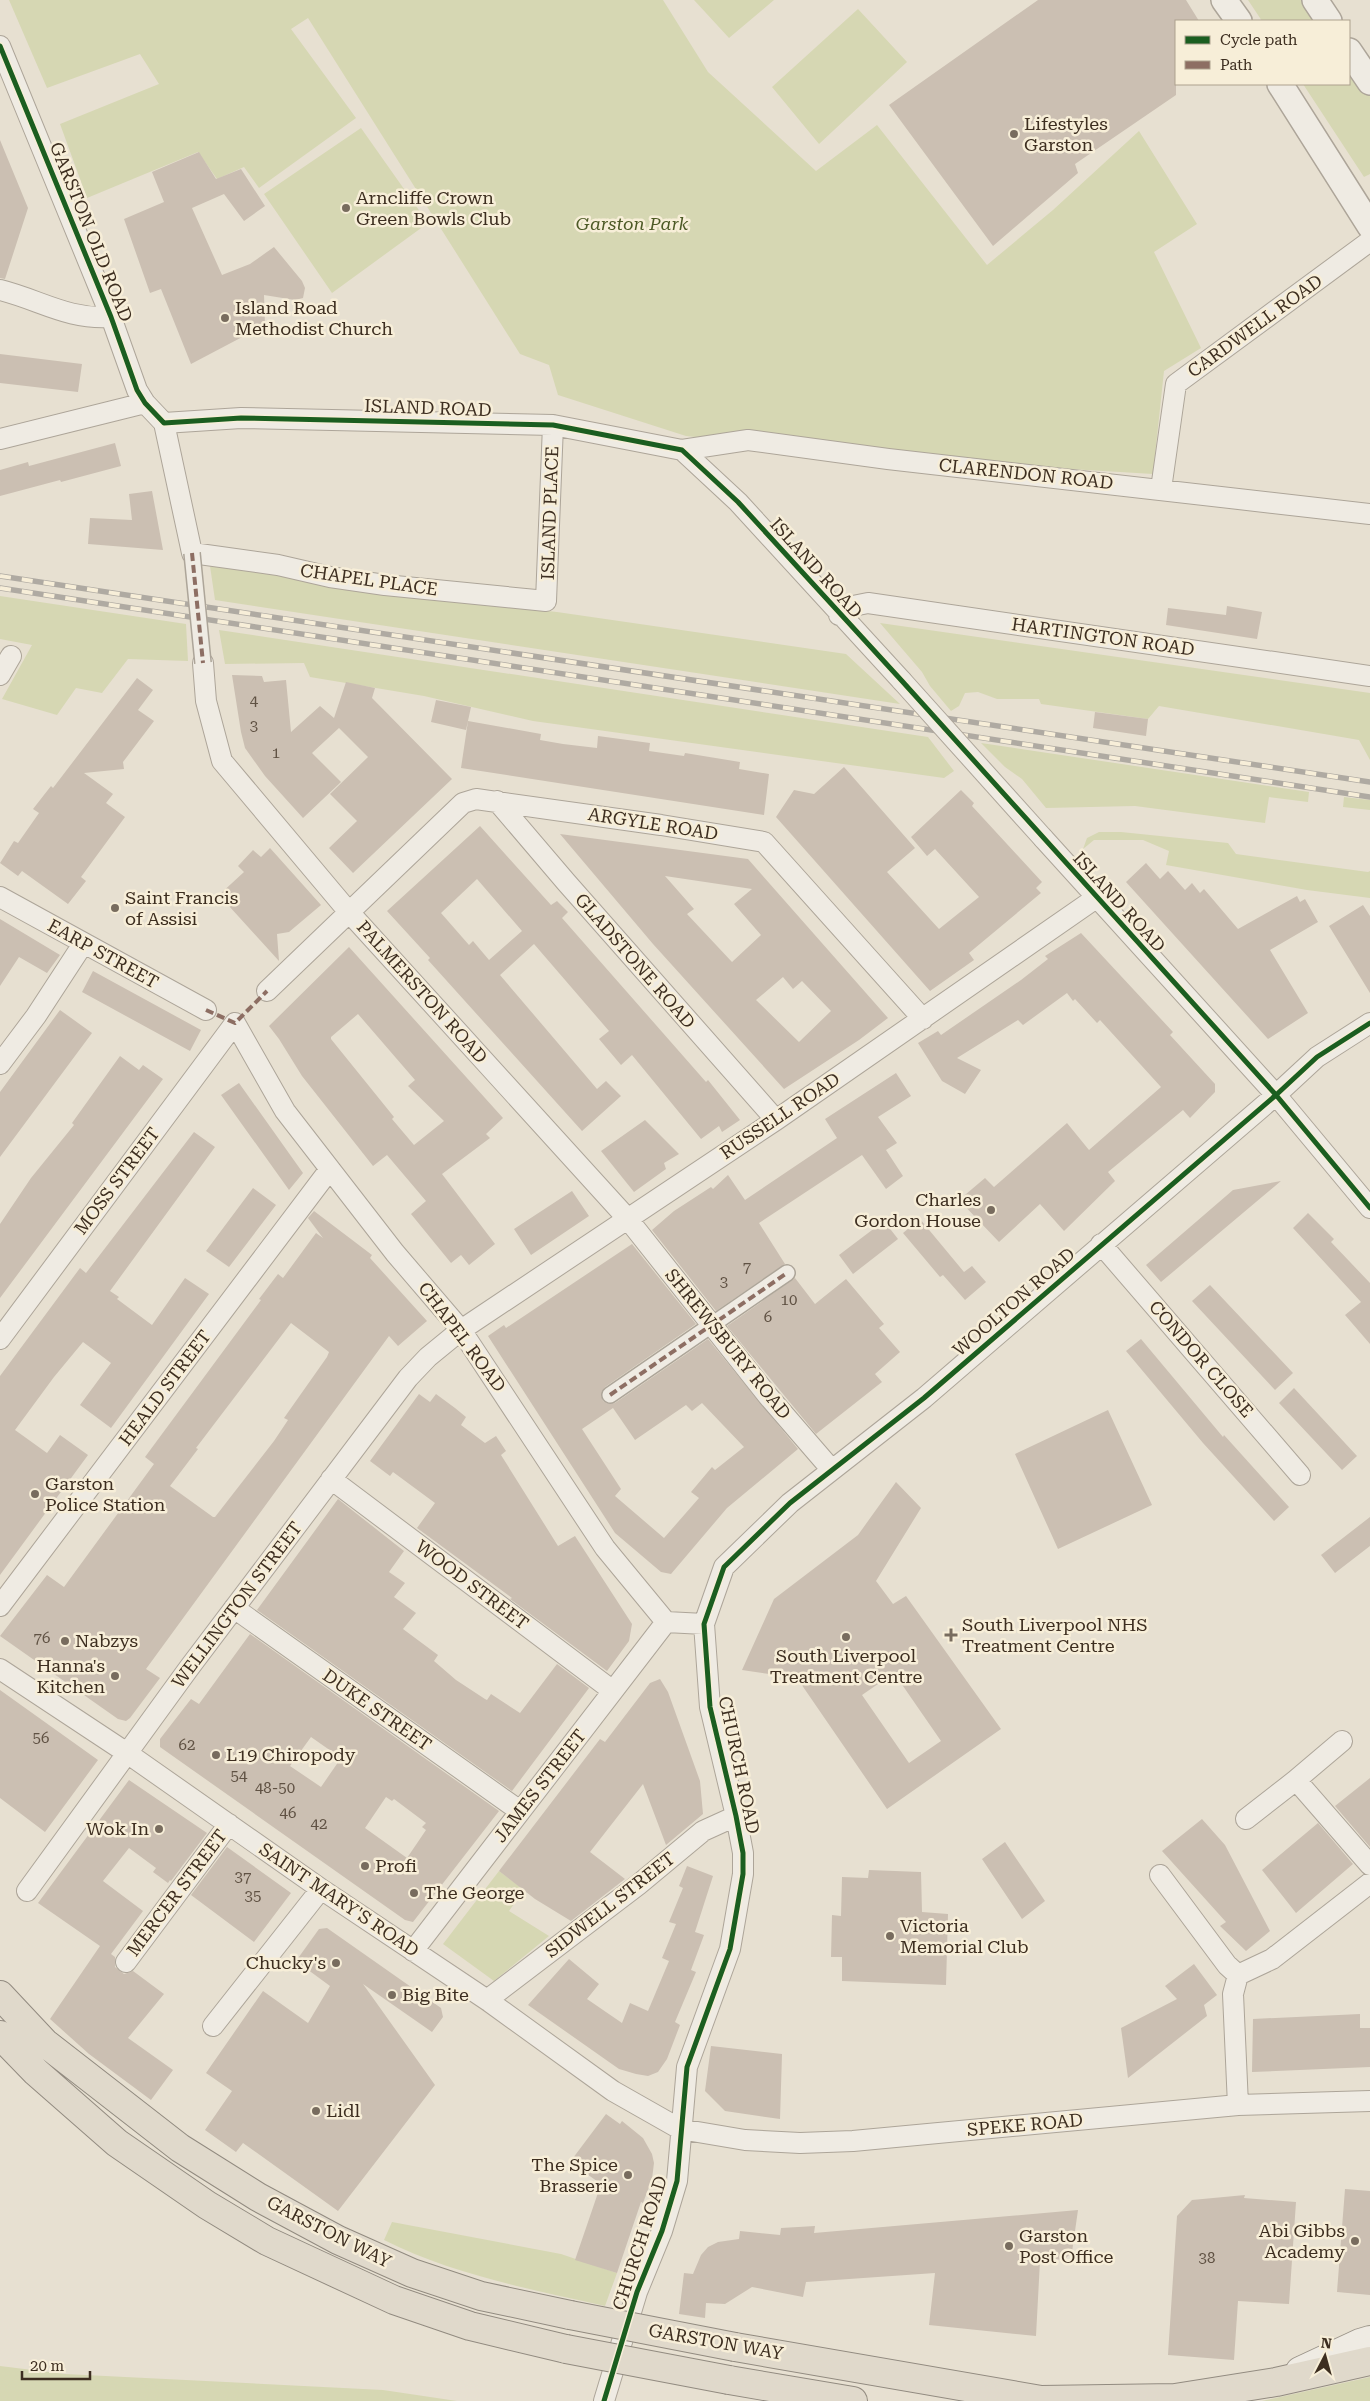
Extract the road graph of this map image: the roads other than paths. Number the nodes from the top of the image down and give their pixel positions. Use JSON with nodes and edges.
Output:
{"nodes":[{"id":1,"x":1224,"y":0,"type":"edge"},
{"id":2,"x":1315,"y":0,"type":"edge"},
{"id":3,"x":1238,"y":20,"type":"edge"},
{"id":4,"x":1328,"y":20,"type":"edge"},
{"id":5,"x":0,"y":46,"type":"edge"},
{"id":6,"x":1350,"y":52,"type":"edge"},
{"id":7,"x":1370,"y":82,"type":"edge"},
{"id":8,"x":1281,"y":85,"type":"edge"},
{"id":9,"x":1366,"y":213,"type":"edge"},
{"id":10,"x":1370,"y":241,"type":"edge"},
{"id":11,"x":0,"y":290,"type":"edge"},
{"id":12,"x":111,"y":317,"type":"junction"},
{"id":13,"x":144,"y":403,"type":"junction"},
{"id":14,"x":164,"y":423,"type":"junction"},
{"id":15,"x":553,"y":425,"type":"junction"},
{"id":16,"x":0,"y":439,"type":"edge"},
{"id":17,"x":682,"y":450,"type":"junction"},
{"id":18,"x":1161,"y":489,"type":"junction"},
{"id":19,"x":1370,"y":514,"type":"edge"},
{"id":20,"x":192,"y":553,"type":"junction"},
{"id":21,"x":546,"y":602,"type":"joint"},
{"id":22,"x":839,"y":615,"type":"junction"},
{"id":23,"x":11,"y":656,"type":"dead end"},
{"id":24,"x":204,"y":663,"type":"joint"},
{"id":25,"x":0,"y":675,"type":"edge"},
{"id":26,"x":1370,"y":676,"type":"edge"},
{"id":27,"x":497,"y":800,"type":"junction"},
{"id":28,"x":0,"y":897,"type":"edge"},
{"id":29,"x":1096,"y":898,"type":"junction"},
{"id":30,"x":348,"y":911,"type":"junction"},
{"id":31,"x":83,"y":944,"type":"junction"},
{"id":32,"x":267,"y":992,"type":"dead end"},
{"id":33,"x":206,"y":1010,"type":"dead end"},
{"id":34,"x":923,"y":1019,"type":"junction"},
{"id":35,"x":235,"y":1022,"type":"joint"},
{"id":36,"x":1370,"y":1023,"type":"edge"},
{"id":37,"x":0,"y":1064,"type":"edge"},
{"id":38,"x":1276,"y":1095,"type":"junction"},
{"id":39,"x":776,"y":1120,"type":"junction"},
{"id":40,"x":330,"y":1169,"type":"junction"},
{"id":41,"x":1370,"y":1208,"type":"edge"},
{"id":42,"x":627,"y":1218,"type":"junction"},
{"id":43,"x":1101,"y":1244,"type":"junction"},
{"id":44,"x":787,"y":1273,"type":"dead end"},
{"id":45,"x":712,"y":1326,"type":"junction"},
{"id":46,"x":461,"y":1330,"type":"junction"},
{"id":47,"x":0,"y":1339,"type":"edge"},
{"id":48,"x":610,"y":1395,"type":"dead end"},
{"id":49,"x":831,"y":1469,"type":"junction"},
{"id":50,"x":1300,"y":1475,"type":"dead end"},
{"id":51,"x":331,"y":1479,"type":"junction"},
{"id":52,"x":0,"y":1606,"type":"edge"},
{"id":53,"x":234,"y":1608,"type":"junction"},
{"id":54,"x":666,"y":1622,"type":"junction"},
{"id":55,"x":704,"y":1624,"type":"junction"},
{"id":56,"x":0,"y":1669,"type":"edge"},
{"id":57,"x":613,"y":1691,"type":"junction"},
{"id":58,"x":1342,"y":1741,"type":"dead end"},
{"id":59,"x":127,"y":1753,"type":"junction"},
{"id":60,"x":1296,"y":1780,"type":"junction"},
{"id":61,"x":520,"y":1811,"type":"junction"},
{"id":62,"x":736,"y":1816,"type":"junction"},
{"id":63,"x":1246,"y":1819,"type":"dead end"},
{"id":64,"x":229,"y":1824,"type":"junction"},
{"id":65,"x":1370,"y":1865,"type":"edge"},
{"id":66,"x":1160,"y":1875,"type":"dead end"},
{"id":67,"x":1370,"y":1883,"type":"edge"},
{"id":68,"x":321,"y":1889,"type":"junction"},
{"id":69,"x":27,"y":1891,"type":"dead end"},
{"id":70,"x":413,"y":1951,"type":"junction"},
{"id":71,"x":126,"y":1962,"type":"dead end"},
{"id":72,"x":1238,"y":1975,"type":"junction"},
{"id":73,"x":0,"y":1995,"type":"edge"},
{"id":74,"x":487,"y":2000,"type":"junction"},
{"id":75,"x":213,"y":2026,"type":"dead end"},
{"id":76,"x":0,"y":2035,"type":"edge"},
{"id":77,"x":1370,"y":2101,"type":"edge"},
{"id":78,"x":1238,"y":2105,"type":"junction"},
{"id":79,"x":680,"y":2129,"type":"junction"},
{"id":80,"x":1370,"y":2340,"type":"edge"},
{"id":81,"x":1370,"y":2361,"type":"edge"},
{"id":82,"x":1276,"y":2382,"type":"junction"},
{"id":83,"x":604,"y":2401,"type":"edge"},
{"id":84,"x":854,"y":2401,"type":"edge"}],
"edges":[{"from":1,"to":3,"type":"street"},
{"from":2,"to":4,"type":"street"},
{"from":5,"to":12,"type":"street","name":"GARSTON OLD ROAD"},
{"from":6,"to":7,"type":"street"},
{"from":8,"to":9,"type":"street"},
{"from":10,"to":18,"type":"street","name":"CARDWELL ROAD"},
{"from":11,"to":12,"type":"street"},
{"from":12,"to":13,"type":"street","name":"GARSTON OLD ROAD"},
{"from":13,"to":14,"type":"street","name":"GARSTON OLD ROAD"},
{"from":13,"to":16,"type":"street"},
{"from":14,"to":15,"type":"street","name":"ISLAND ROAD"},
{"from":14,"to":20,"type":"street"},
{"from":15,"to":17,"type":"street","name":"ISLAND ROAD"},
{"from":15,"to":21,"type":"street","name":"ISLAND PLACE"},
{"from":17,"to":18,"type":"street","name":"CLARENDON ROAD"},
{"from":17,"to":22,"type":"street","name":"ISLAND ROAD"},
{"from":18,"to":19,"type":"street","name":"CLARENDON ROAD"},
{"from":20,"to":21,"type":"street","name":"CHAPEL PLACE"},
{"from":20,"to":24,"type":"street","bridge":true},
{"from":22,"to":26,"type":"street","name":"HARTINGTON ROAD"},
{"from":22,"to":29,"type":"street","name":"ISLAND ROAD","bridge":true},
{"from":23,"to":25,"type":"street"},
{"from":24,"to":30,"type":"street","name":"PALMERSTON ROAD"},
{"from":27,"to":30,"type":"street","name":"ARGYLE ROAD"},
{"from":27,"to":34,"type":"street","name":"ARGYLE ROAD"},
{"from":27,"to":39,"type":"street","name":"GLADSTONE ROAD"},
{"from":28,"to":31,"type":"street","name":"EARP STREET"},
{"from":29,"to":34,"type":"street","name":"RUSSELL ROAD"},
{"from":29,"to":38,"type":"street","name":"ISLAND ROAD"},
{"from":30,"to":32,"type":"street","name":"ARGYLE ROAD"},
{"from":30,"to":42,"type":"street","name":"PALMERSTON ROAD"},
{"from":31,"to":33,"type":"street","name":"EARP STREET"},
{"from":31,"to":37,"type":"street"},
{"from":34,"to":39,"type":"street","name":"RUSSELL ROAD"},
{"from":35,"to":40,"type":"street","name":"CHAPEL ROAD"},
{"from":35,"to":47,"type":"street","name":"MOSS STREET"},
{"from":36,"to":38,"type":"street","name":"WOOLTON ROAD"},
{"from":38,"to":41,"type":"street","name":"ISLAND ROAD"},
{"from":38,"to":43,"type":"street","name":"WOOLTON ROAD"},
{"from":39,"to":42,"type":"street","name":"RUSSELL ROAD"},
{"from":40,"to":46,"type":"street","name":"CHAPEL ROAD"},
{"from":40,"to":52,"type":"street","name":"HEALD STREET"},
{"from":42,"to":45,"type":"street","name":"SHREWSBURY ROAD"},
{"from":42,"to":46,"type":"street","name":"RUSSELL ROAD"},
{"from":43,"to":49,"type":"street","name":"WOOLTON ROAD"},
{"from":43,"to":50,"type":"street","name":"CONDOR CLOSE"},
{"from":44,"to":45,"type":"street"},
{"from":45,"to":48,"type":"street"},
{"from":45,"to":49,"type":"street","name":"SHREWSBURY ROAD"},
{"from":46,"to":51,"type":"street","name":"WELLINGTON STREET"},
{"from":46,"to":54,"type":"street","name":"CHAPEL ROAD"},
{"from":49,"to":55,"type":"street","name":"WOOLTON ROAD"},
{"from":51,"to":53,"type":"street","name":"WELLINGTON STREET"},
{"from":51,"to":57,"type":"street","name":"WOOD STREET"},
{"from":53,"to":59,"type":"street","name":"WELLINGTON STREET"},
{"from":53,"to":61,"type":"street","name":"DUKE STREET"},
{"from":54,"to":55,"type":"street"},
{"from":54,"to":57,"type":"street","name":"JAMES STREET"},
{"from":55,"to":62,"type":"street","name":"CHURCH ROAD"},
{"from":56,"to":59,"type":"street","name":"SAINT MARY'S ROAD"},
{"from":57,"to":61,"type":"street","name":"JAMES STREET"},
{"from":58,"to":60,"type":"street"},
{"from":59,"to":64,"type":"street","name":"SAINT MARY'S ROAD"},
{"from":59,"to":69,"type":"street","name":"WELLINGTON STREET"},
{"from":60,"to":63,"type":"street"},
{"from":60,"to":65,"type":"street"},
{"from":61,"to":70,"type":"street","name":"JAMES STREET"},
{"from":62,"to":74,"type":"street","name":"SIDWELL STREET"},
{"from":62,"to":79,"type":"street","name":"CHURCH ROAD"},
{"from":64,"to":68,"type":"street","name":"SAINT MARY'S ROAD"},
{"from":64,"to":71,"type":"street","name":"MERCER STREET"},
{"from":66,"to":72,"type":"street"},
{"from":67,"to":72,"type":"street"},
{"from":68,"to":70,"type":"street","name":"SAINT MARY'S ROAD"},
{"from":68,"to":75,"type":"street"},
{"from":70,"to":74,"type":"street","name":"SAINT MARY'S ROAD"},
{"from":72,"to":78,"type":"street"},
{"from":73,"to":82,"type":"highway","name":"GARSTON WAY","bridge":true},
{"from":74,"to":79,"type":"street","name":"SAINT MARY'S ROAD"},
{"from":76,"to":84,"type":"highway","name":"GARSTON WAY","bridge":true},
{"from":77,"to":78,"type":"street","name":"SPEKE ROAD"},
{"from":78,"to":79,"type":"street","name":"SPEKE ROAD"},
{"from":79,"to":83,"type":"street","name":"CHURCH ROAD"},
{"from":80,"to":82,"type":"main road"},
{"from":81,"to":82,"type":"highway","name":"GARSTON WAY"}]}
